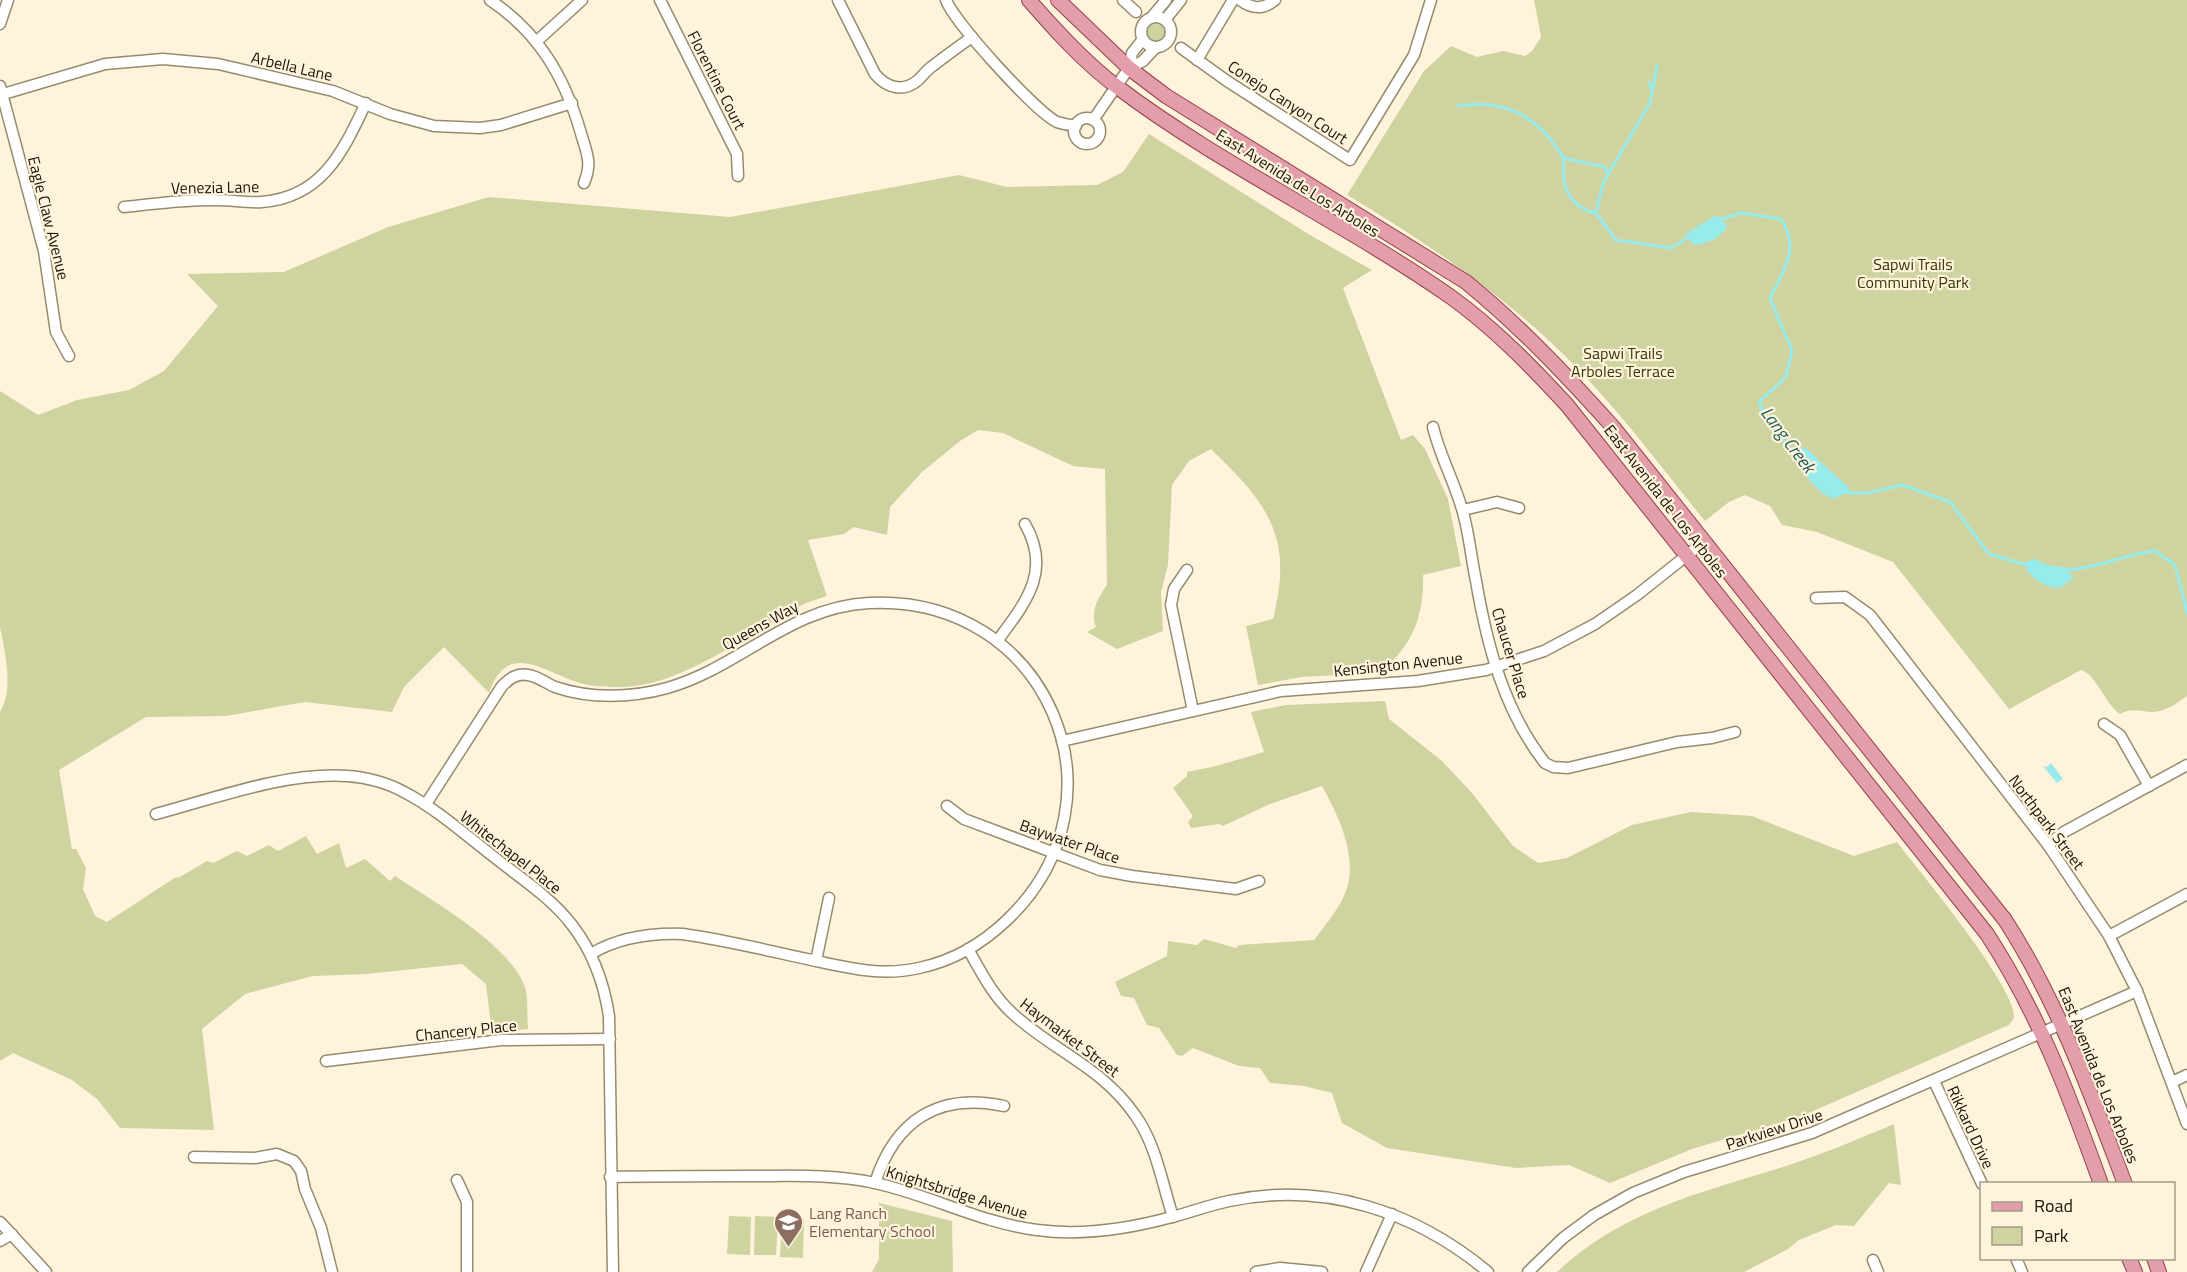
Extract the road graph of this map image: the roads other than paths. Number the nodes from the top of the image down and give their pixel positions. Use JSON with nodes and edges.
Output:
{"nodes":[{"id":1,"x":8,"y":0,"type":"edge"},
{"id":2,"x":490,"y":0,"type":"edge"},
{"id":3,"x":582,"y":0,"type":"edge"},
{"id":4,"x":660,"y":0,"type":"edge"},
{"id":5,"x":838,"y":0,"type":"edge"},
{"id":6,"x":946,"y":0,"type":"edge"},
{"id":7,"x":1029,"y":0,"type":"edge"},
{"id":8,"x":1058,"y":0,"type":"edge"},
{"id":9,"x":1123,"y":0,"type":"edge"},
{"id":10,"x":1166,"y":0,"type":"edge"},
{"id":11,"x":1181,"y":0,"type":"edge"},
{"id":12,"x":1233,"y":0,"type":"edge"},
{"id":13,"x":1240,"y":0,"type":"edge"},
{"id":14,"x":1275,"y":0,"type":"edge"},
{"id":15,"x":1431,"y":0,"type":"edge"},
{"id":16,"x":1136,"y":12,"type":"dead end"},
{"id":17,"x":1151,"y":18,"type":"junction"},
{"id":18,"x":1165,"y":20,"type":"junction"},
{"id":19,"x":0,"y":24,"type":"edge"},
{"id":20,"x":972,"y":37,"type":"junction"},
{"id":21,"x":1143,"y":39,"type":"junction"},
{"id":22,"x":537,"y":41,"type":"junction"},
{"id":23,"x":1156,"y":47,"type":"junction"},
{"id":24,"x":1181,"y":48,"type":"dead end"},
{"id":25,"x":1197,"y":60,"type":"junction"},
{"id":26,"x":1129,"y":68,"type":"junction"},
{"id":27,"x":1115,"y":86,"type":"junction"},
{"id":28,"x":1,"y":92,"type":"edge"},
{"id":29,"x":366,"y":103,"type":"junction"},
{"id":30,"x":572,"y":103,"type":"junction"},
{"id":31,"x":1052,"y":118,"type":"junction"},
{"id":32,"x":1093,"y":120,"type":"junction"},
{"id":33,"x":1076,"y":126,"type":"junction"},
{"id":34,"x":1076,"y":138,"type":"junction"},
{"id":35,"x":738,"y":176,"type":"dead end"},
{"id":36,"x":584,"y":183,"type":"dead end"},
{"id":37,"x":124,"y":207,"type":"dead end"},
{"id":38,"x":69,"y":356,"type":"dead end"},
{"id":39,"x":1433,"y":427,"type":"dead end"},
{"id":40,"x":1519,"y":508,"type":"dead end"},
{"id":41,"x":1463,"y":510,"type":"junction"},
{"id":42,"x":1025,"y":525,"type":"dead end"},
{"id":43,"x":1705,"y":541,"type":"junction"},
{"id":44,"x":1688,"y":555,"type":"junction"},
{"id":45,"x":1187,"y":570,"type":"dead end"},
{"id":46,"x":1816,"y":598,"type":"dead end"},
{"id":47,"x":998,"y":640,"type":"junction"},
{"id":48,"x":1496,"y":666,"type":"junction"},
{"id":49,"x":1193,"y":711,"type":"junction"},
{"id":50,"x":2104,"y":724,"type":"dead end"},
{"id":51,"x":1735,"y":732,"type":"dead end"},
{"id":52,"x":1062,"y":741,"type":"junction"},
{"id":53,"x":2187,"y":765,"type":"edge"},
{"id":54,"x":2149,"y":786,"type":"junction"},
{"id":55,"x":426,"y":804,"type":"junction"},
{"id":56,"x":947,"y":806,"type":"dead end"},
{"id":57,"x":156,"y":814,"type":"dead end"},
{"id":58,"x":2048,"y":845,"type":"junction"},
{"id":59,"x":1055,"y":852,"type":"junction"},
{"id":60,"x":1259,"y":881,"type":"dead end"},
{"id":61,"x":2187,"y":894,"type":"edge"},
{"id":62,"x":829,"y":898,"type":"dead end"},
{"id":63,"x":2109,"y":936,"type":"junction"},
{"id":64,"x":968,"y":949,"type":"junction"},
{"id":65,"x":591,"y":954,"type":"junction"},
{"id":66,"x":816,"y":961,"type":"junction"},
{"id":67,"x":2137,"y":991,"type":"junction"},
{"id":68,"x":2063,"y":1023,"type":"junction"},
{"id":69,"x":2043,"y":1032,"type":"junction"},
{"id":70,"x":610,"y":1038,"type":"junction"},
{"id":71,"x":326,"y":1061,"type":"dead end"},
{"id":72,"x":2187,"y":1076,"type":"edge"},
{"id":73,"x":1934,"y":1081,"type":"junction"},
{"id":74,"x":2172,"y":1082,"type":"junction"},
{"id":75,"x":1004,"y":1106,"type":"dead end"},
{"id":76,"x":2187,"y":1124,"type":"edge"},
{"id":77,"x":194,"y":1157,"type":"dead end"},
{"id":78,"x":610,"y":1177,"type":"junction"},
{"id":79,"x":457,"y":1180,"type":"dead end"},
{"id":80,"x":1981,"y":1182,"type":"edge"},
{"id":81,"x":2101,"y":1182,"type":"edge"},
{"id":82,"x":2124,"y":1182,"type":"edge"},
{"id":83,"x":875,"y":1183,"type":"junction"},
{"id":84,"x":1392,"y":1214,"type":"junction"},
{"id":85,"x":1173,"y":1217,"type":"junction"},
{"id":86,"x":0,"y":1222,"type":"edge"},
{"id":87,"x":12,"y":1234,"type":"junction"},
{"id":88,"x":0,"y":1241,"type":"edge"},
{"id":89,"x":1873,"y":1260,"type":"dead end"},
{"id":90,"x":46,"y":1272,"type":"edge"},
{"id":91,"x":332,"y":1272,"type":"edge"},
{"id":92,"x":467,"y":1272,"type":"edge"},
{"id":93,"x":613,"y":1272,"type":"edge"},
{"id":94,"x":1256,"y":1272,"type":"edge"},
{"id":95,"x":1322,"y":1272,"type":"edge"},
{"id":96,"x":1366,"y":1272,"type":"edge"},
{"id":97,"x":1488,"y":1272,"type":"edge"},
{"id":98,"x":1528,"y":1272,"type":"edge"},
{"id":99,"x":1878,"y":1272,"type":"edge"}],
"edges":[{"from":1,"to":19,"type":"street"},
{"from":2,"to":22,"type":"street"},
{"from":3,"to":22,"type":"street"},
{"from":4,"to":35,"type":"street","name":"Florentine Court"},
{"from":5,"to":20,"type":"street"},
{"from":6,"to":20,"type":"street"},
{"from":7,"to":27,"type":"main road","name":"East Avenida de Los Arboles"},
{"from":8,"to":26,"type":"main road","name":"East Avenida de Los Arboles"},
{"from":9,"to":16,"type":"street"},
{"from":10,"to":17,"type":"street"},
{"from":11,"to":18,"type":"street"},
{"from":12,"to":25,"type":"street"},
{"from":13,"to":14,"type":"street"},
{"from":15,"to":25,"type":"street","name":"Conejo Canyon Court"},
{"from":17,"to":18,"type":"street"},
{"from":17,"to":21,"type":"street"},
{"from":18,"to":23,"type":"street"},
{"from":20,"to":31,"type":"street"},
{"from":21,"to":23,"type":"street"},
{"from":21,"to":26,"type":"street"},
{"from":22,"to":30,"type":"street"},
{"from":23,"to":26,"type":"street"},
{"from":24,"to":25,"type":"street","name":"Conejo Canyon Court"},
{"from":26,"to":27,"type":"street"},
{"from":26,"to":43,"type":"main road","name":"East Avenida de Los Arboles"},
{"from":27,"to":32,"type":"street"},
{"from":27,"to":44,"type":"main road","name":"East Avenida de Los Arboles"},
{"from":28,"to":29,"type":"street","name":"Arbella Lane"},
{"from":28,"to":38,"type":"street","name":"Eagle Claw Avenue"},
{"from":29,"to":30,"type":"street","name":"Arbella Lane"},
{"from":29,"to":37,"type":"street","name":"Venezia Lane"},
{"from":30,"to":36,"type":"street"},
{"from":31,"to":33,"type":"street"},
{"from":31,"to":34,"type":"street"},
{"from":32,"to":33,"type":"street"},
{"from":32,"to":34,"type":"street"},
{"from":33,"to":34,"type":"street"},
{"from":39,"to":41,"type":"street","name":"Chaucer Place"},
{"from":40,"to":41,"type":"street"},
{"from":41,"to":48,"type":"street","name":"Chaucer Place"},
{"from":42,"to":47,"type":"street"},
{"from":43,"to":44,"type":"street","name":"Kensington Avenue"},
{"from":43,"to":68,"type":"main road","name":"East Avenida de Los Arboles"},
{"from":44,"to":48,"type":"street","name":"Kensington Avenue"},
{"from":44,"to":69,"type":"main road","name":"East Avenida de Los Arboles"},
{"from":45,"to":49,"type":"street"},
{"from":46,"to":58,"type":"street","name":"Northpark Street"},
{"from":47,"to":52,"type":"street","name":"Queens Way"},
{"from":47,"to":55,"type":"street","name":"Queens Way"},
{"from":48,"to":49,"type":"street","name":"Kensington Avenue"},
{"from":48,"to":51,"type":"street","name":"Chaucer Place"},
{"from":49,"to":52,"type":"street","name":"Kensington Avenue"},
{"from":50,"to":54,"type":"street"},
{"from":52,"to":59,"type":"street","name":"Queens Way"},
{"from":53,"to":54,"type":"street"},
{"from":54,"to":58,"type":"street"},
{"from":55,"to":57,"type":"street","name":"Whitechapel Place"},
{"from":55,"to":65,"type":"street","name":"Whitechapel Place"},
{"from":56,"to":59,"type":"street","name":"Baywater Place"},
{"from":58,"to":63,"type":"street","name":"Northpark Street"},
{"from":59,"to":60,"type":"street","name":"Baywater Place"},
{"from":59,"to":64,"type":"street","name":"Queens Way"},
{"from":61,"to":63,"type":"street"},
{"from":62,"to":66,"type":"street"},
{"from":63,"to":67,"type":"street","name":"Northpark Street"},
{"from":64,"to":66,"type":"street","name":"Queens Way"},
{"from":64,"to":85,"type":"street","name":"Haymarket Street"},
{"from":65,"to":66,"type":"street","name":"Queens Way"},
{"from":65,"to":70,"type":"street","name":"Whitechapel Place"},
{"from":67,"to":68,"type":"street","name":"Parkview Drive"},
{"from":67,"to":74,"type":"street","name":"Northpark Street"},
{"from":68,"to":69,"type":"street","name":"Parkview Drive"},
{"from":68,"to":82,"type":"main road","name":"East Avenida de Los Arboles"},
{"from":69,"to":73,"type":"street","name":"Parkview Drive"},
{"from":69,"to":81,"type":"main road","name":"East Avenida de Los Arboles"},
{"from":70,"to":71,"type":"street","name":"Chancery Place"},
{"from":70,"to":78,"type":"street","name":"Whitechapel Place"},
{"from":72,"to":74,"type":"street"},
{"from":73,"to":80,"type":"street","name":"Rikkard Drive"},
{"from":73,"to":98,"type":"street","name":"Parkview Drive"},
{"from":74,"to":76,"type":"street","name":"Northpark Street"},
{"from":75,"to":83,"type":"street"},
{"from":77,"to":91,"type":"street"},
{"from":78,"to":83,"type":"street","name":"Knightsbridge Avenue"},
{"from":78,"to":93,"type":"street","name":"Whitechapel Place"},
{"from":79,"to":92,"type":"street"},
{"from":83,"to":85,"type":"street","name":"Knightsbridge Avenue"},
{"from":84,"to":85,"type":"street","name":"Knightsbridge Avenue"},
{"from":84,"to":96,"type":"street"},
{"from":84,"to":97,"type":"street","name":"Knightsbridge Avenue"},
{"from":86,"to":87,"type":"street"},
{"from":87,"to":88,"type":"street"},
{"from":87,"to":90,"type":"street"},
{"from":89,"to":99,"type":"street"},
{"from":94,"to":95,"type":"street"}]}
